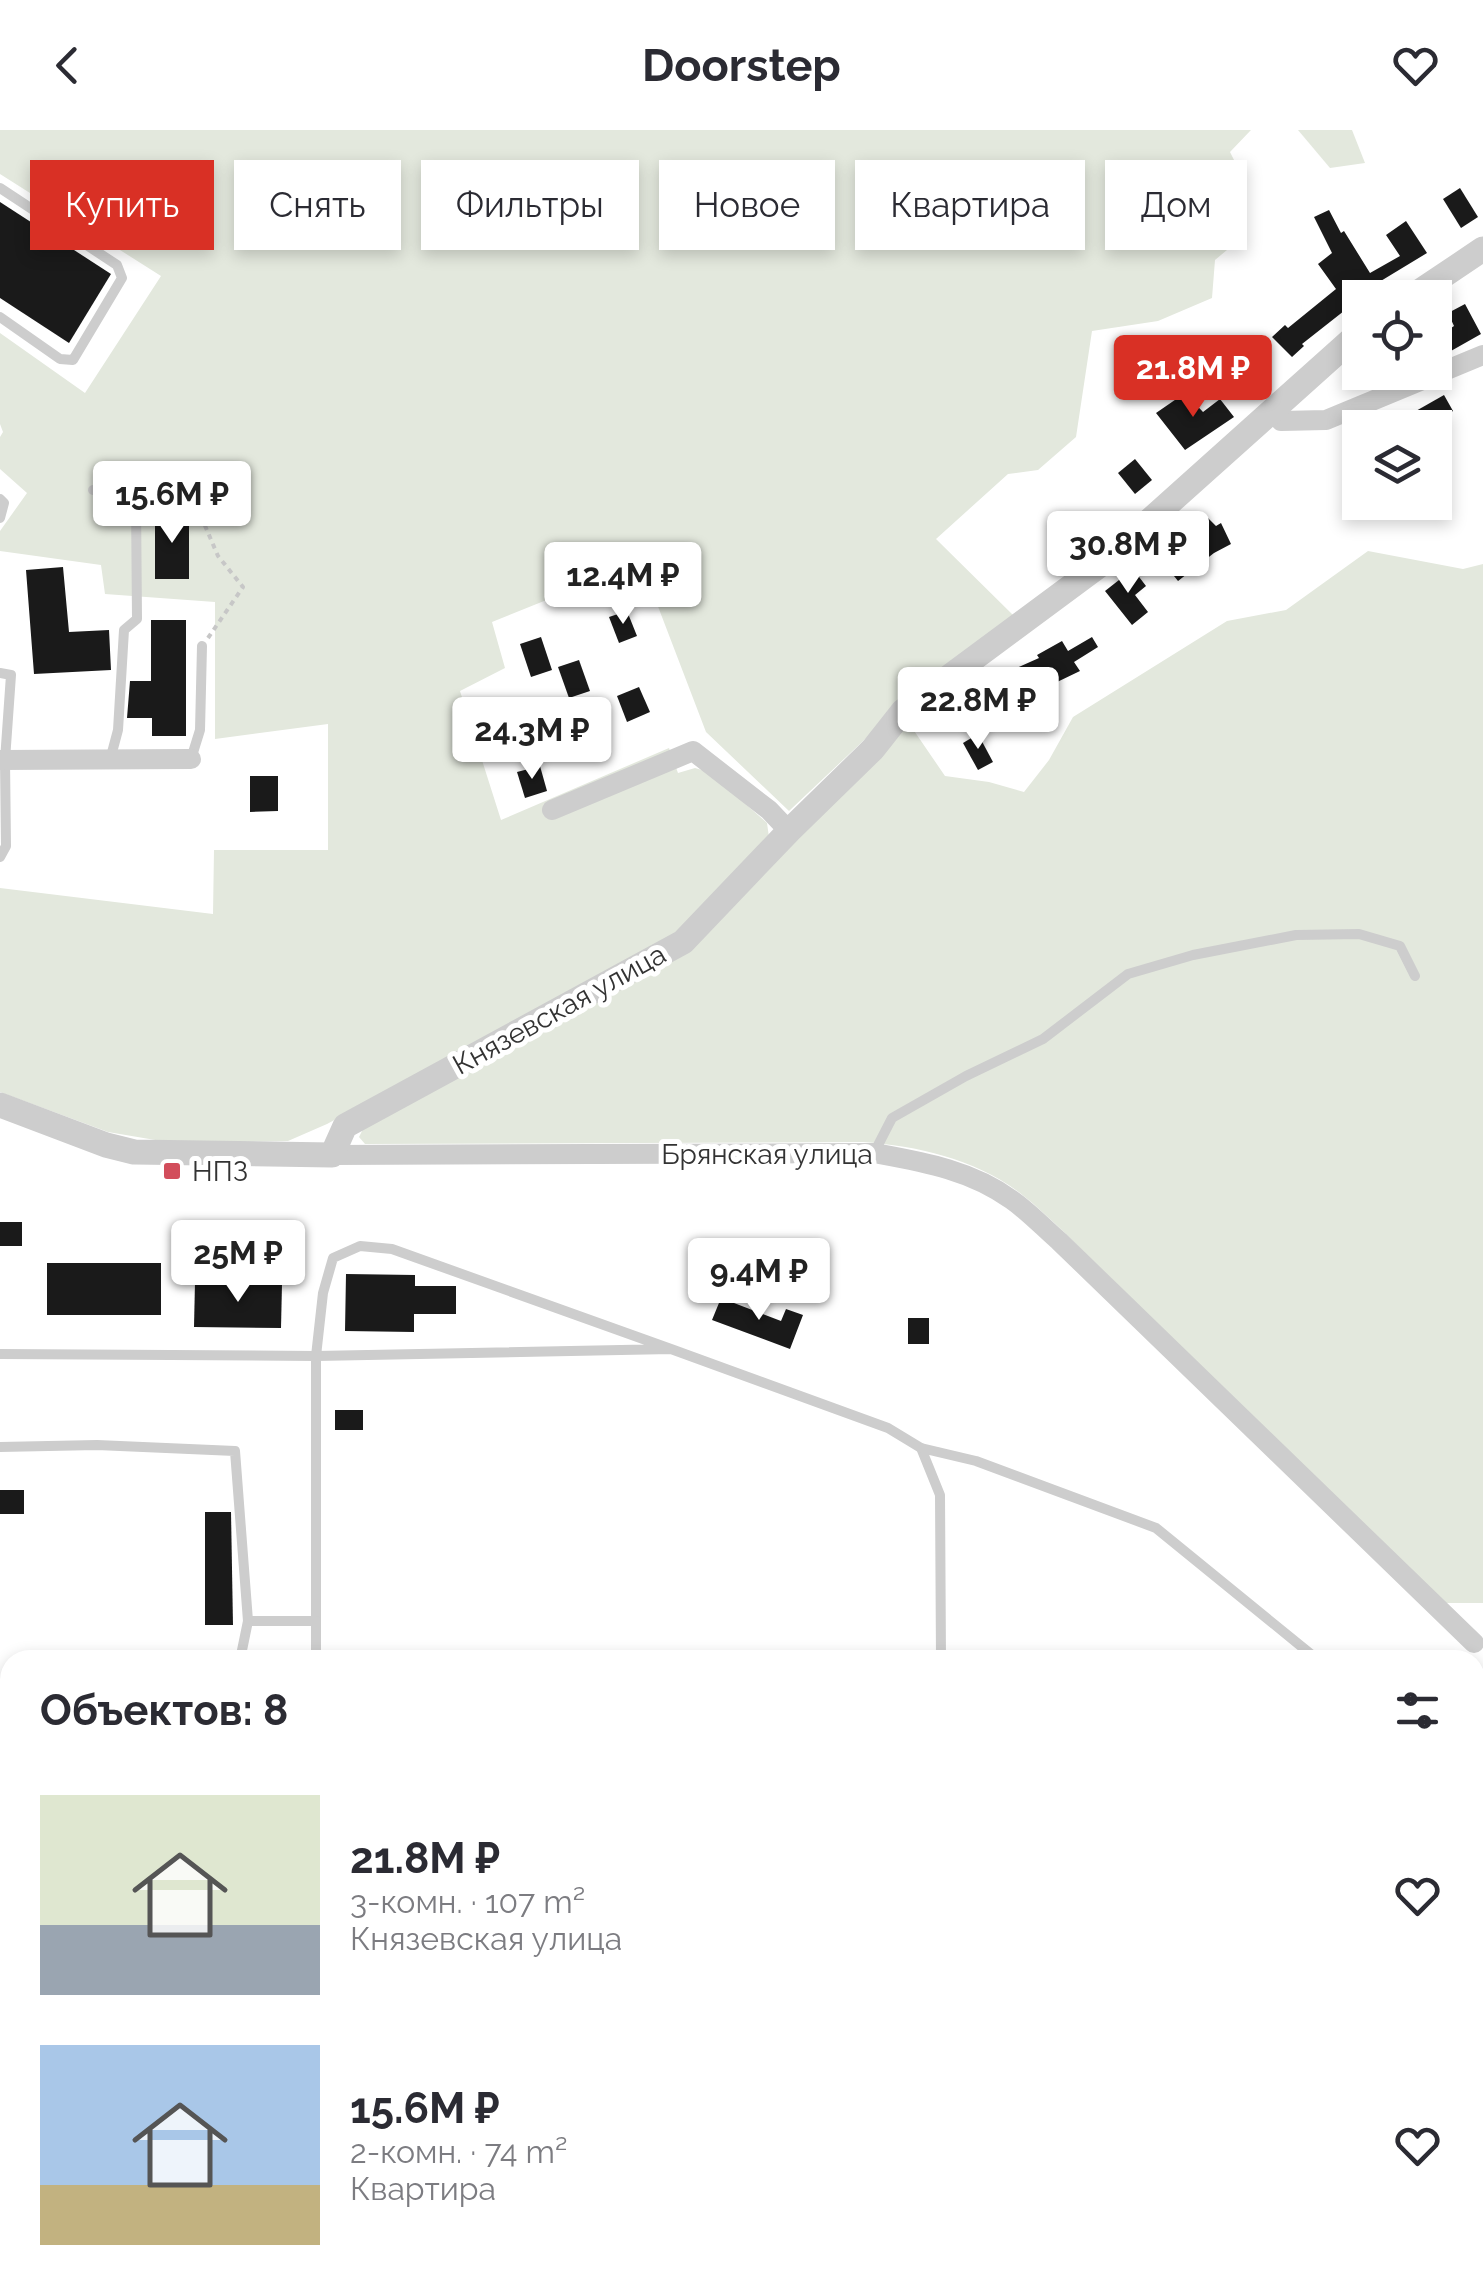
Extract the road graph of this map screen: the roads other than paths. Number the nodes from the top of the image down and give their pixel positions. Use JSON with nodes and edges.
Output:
{"nodes":[{"id":1,"x":0,"y":188,"type":"edge"},
{"id":2,"x":1483,"y":249,"type":"edge"},
{"id":3,"x":1437,"y":280,"type":"edge"},
{"id":4,"x":0,"y":317,"type":"edge"},
{"id":5,"x":1342,"y":348,"type":"edge"},
{"id":6,"x":1483,"y":355,"type":"edge"},
{"id":7,"x":1272,"y":411,"type":"junction"},
{"id":8,"x":93,"y":490,"type":"dead end"},
{"id":9,"x":0,"y":499,"type":"edge"},
{"id":10,"x":187,"y":500,"type":"road end"},
{"id":11,"x":136,"y":501,"type":"junction"},
{"id":12,"x":0,"y":518,"type":"edge"},
{"id":13,"x":202,"y":646,"type":"road end"},
{"id":14,"x":0,"y":673,"type":"edge"},
{"id":15,"x":191,"y":759,"type":"joint"},
{"id":16,"x":2,"y":760,"type":"edge"},
{"id":17,"x":110,"y":760,"type":"junction"},
{"id":18,"x":552,"y":810,"type":"dead end"},
{"id":19,"x":789,"y":831,"type":"junction"},
{"id":20,"x":0,"y":857,"type":"edge"},
{"id":21,"x":1415,"y":976,"type":"dead end"},
{"id":22,"x":0,"y":1105,"type":"edge"},
{"id":23,"x":874,"y":1153,"type":"junction"},
{"id":24,"x":332,"y":1155,"type":"junction"},
{"id":25,"x":671,"y":1350,"type":"junction"},
{"id":26,"x":0,"y":1354,"type":"edge"},
{"id":27,"x":316,"y":1356,"type":"junction"},
{"id":28,"x":0,"y":1447,"type":"edge"},
{"id":29,"x":922,"y":1448,"type":"junction"},
{"id":30,"x":248,"y":1621,"type":"junction"},
{"id":31,"x":316,"y":1621,"type":"junction"},
{"id":32,"x":1480,"y":1648,"type":"edge"},
{"id":33,"x":242,"y":1650,"type":"edge"},
{"id":34,"x":316,"y":1650,"type":"edge"},
{"id":35,"x":941,"y":1650,"type":"edge"},
{"id":36,"x":1306,"y":1650,"type":"edge"}],
"edges":[{"from":1,"to":4,"type":"lane"},
{"from":2,"to":3,"type":"street"},
{"from":5,"to":7,"type":"street","name":"Князевская улица"},
{"from":6,"to":7,"type":"street"},
{"from":7,"to":19,"type":"street","name":"Князевская улица"},
{"from":8,"to":11,"type":"lane"},
{"from":9,"to":12,"type":"lane"},
{"from":10,"to":11,"type":"lane"},
{"from":11,"to":17,"type":"lane"},
{"from":13,"to":15,"type":"lane"},
{"from":14,"to":16,"type":"lane"},
{"from":15,"to":17,"type":"street"},
{"from":16,"to":17,"type":"street"},
{"from":16,"to":20,"type":"lane"},
{"from":18,"to":19,"type":"street"},
{"from":19,"to":24,"type":"street","name":"Князевская улица"},
{"from":21,"to":23,"type":"lane"},
{"from":22,"to":24,"type":"street","name":"Брянская улица"},
{"from":23,"to":24,"type":"street","name":"Брянская улица"},
{"from":23,"to":32,"type":"street","name":"Брянская улица"},
{"from":25,"to":27,"type":"lane"},
{"from":25,"to":27,"type":"lane"},
{"from":25,"to":29,"type":"lane"},
{"from":26,"to":27,"type":"lane"},
{"from":27,"to":31,"type":"lane"},
{"from":28,"to":30,"type":"lane"},
{"from":29,"to":35,"type":"lane"},
{"from":29,"to":36,"type":"lane"},
{"from":30,"to":31,"type":"lane"},
{"from":30,"to":33,"type":"lane"},
{"from":31,"to":34,"type":"lane"}]}
